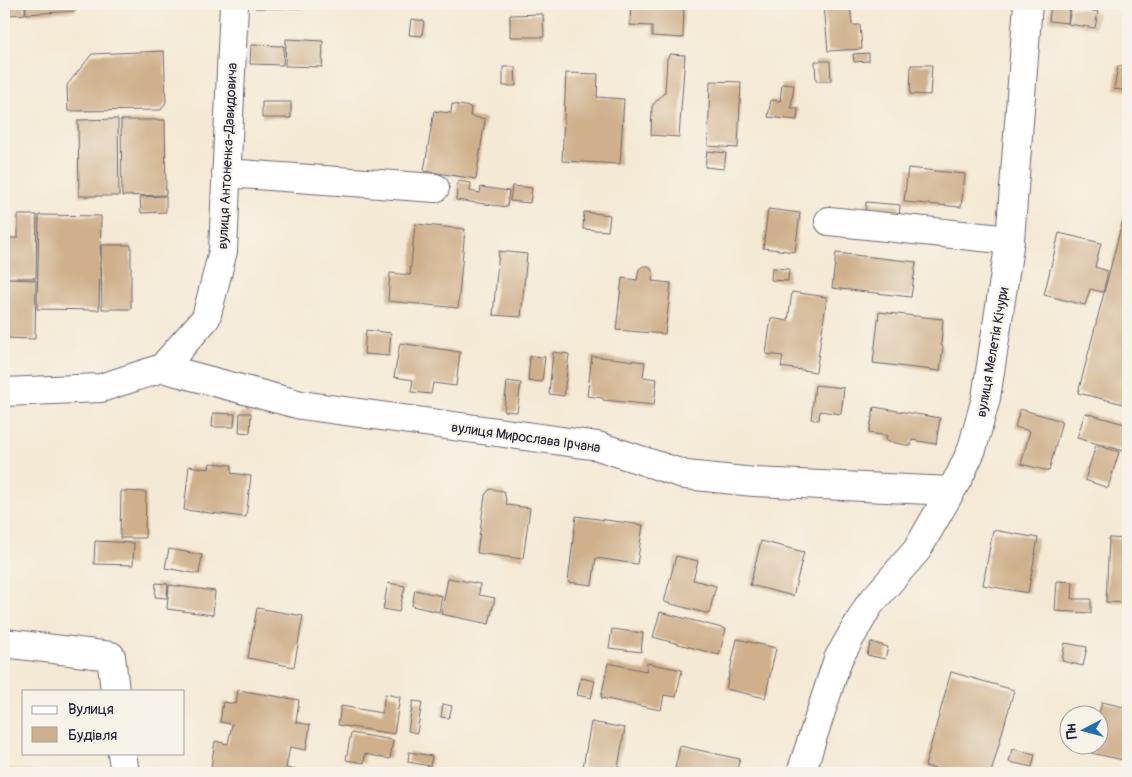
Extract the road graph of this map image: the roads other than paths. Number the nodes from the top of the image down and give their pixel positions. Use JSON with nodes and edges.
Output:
{"nodes":[{"id":1,"x":234,"y":4,"type":"edge"},
{"id":2,"x":1028,"y":4,"type":"edge"},
{"id":3,"x":226,"y":173,"type":"junction"},
{"id":4,"x":435,"y":188,"type":"dead end"},
{"id":5,"x":829,"y":221,"type":"dead end"},
{"id":6,"x":1010,"y":240,"type":"junction"},
{"id":7,"x":162,"y":368,"type":"junction"},
{"id":8,"x":4,"y":392,"type":"edge"},
{"id":9,"x":952,"y":490,"type":"junction"},
{"id":10,"x":4,"y":643,"type":"edge"},
{"id":11,"x":115,"y":690,"type":"edge"},
{"id":12,"x":122,"y":754,"type":"edge"},
{"id":13,"x":125,"y":773,"type":"edge"},
{"id":14,"x":801,"y":773,"type":"edge"}],
"edges":[{"from":1,"to":3,"type":"street","name":"вулиця Антоненка-Давидовича"},
{"from":2,"to":6,"type":"street","name":"вулиця Мелетія Кічури"},
{"from":3,"to":4,"type":"street"},
{"from":3,"to":7,"type":"street","name":"вулиця Антоненка-Давидовича"},
{"from":5,"to":6,"type":"street"},
{"from":6,"to":9,"type":"street","name":"вулиця Мелетія Кічури"},
{"from":7,"to":8,"type":"street"},
{"from":7,"to":9,"type":"street","name":"вулиця Мирослава Ірчана"},
{"from":9,"to":14,"type":"street","name":"вулиця Мелетія Кічури"},
{"from":10,"to":11,"type":"street"},
{"from":12,"to":13,"type":"street"}]}
